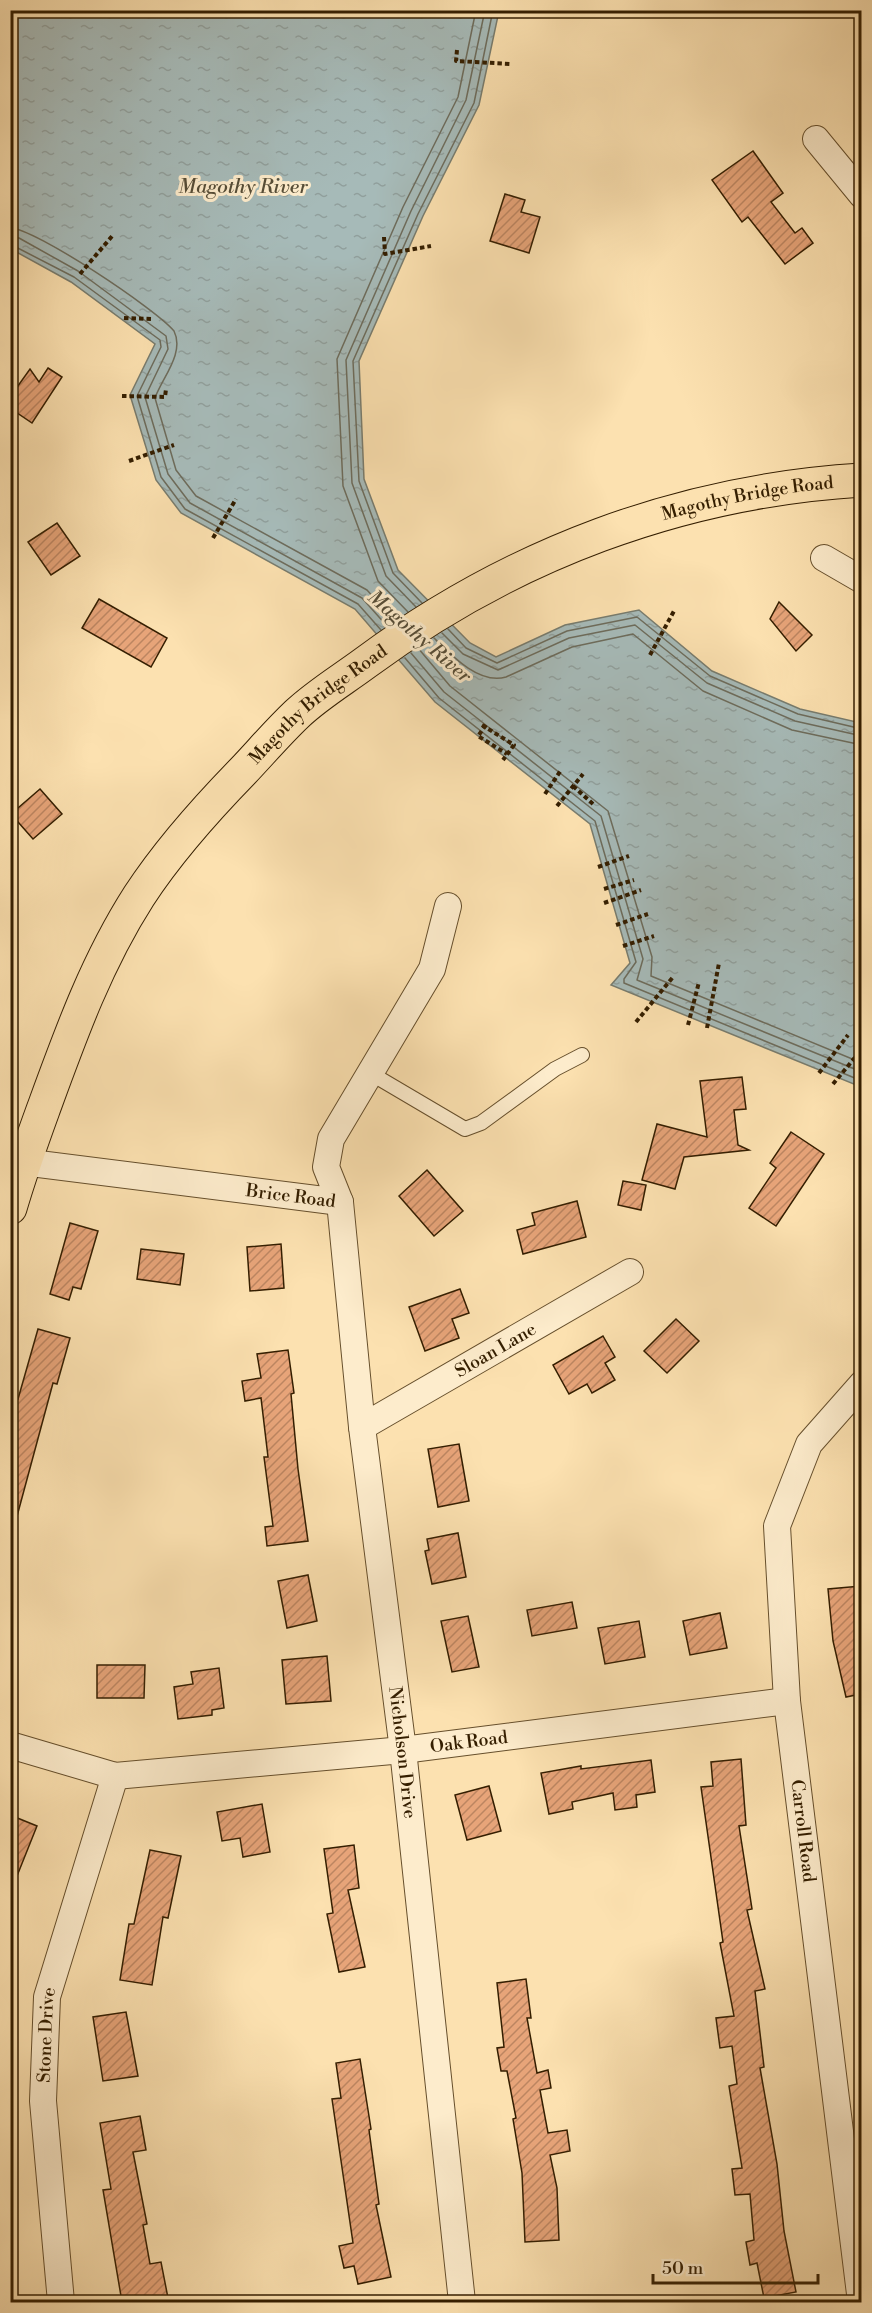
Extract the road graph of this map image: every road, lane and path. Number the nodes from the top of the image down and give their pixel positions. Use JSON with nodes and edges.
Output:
{"nodes":[{"id":1,"x":457,"y":50,"type":"dead end"},
{"id":2,"x":511,"y":64,"type":"dead end"},
{"id":3,"x":816,"y":138,"type":"dead end"},
{"id":4,"x":861,"y":195,"type":"edge"},
{"id":5,"x":113,"y":235,"type":"dead end"},
{"id":6,"x":384,"y":237,"type":"dead end"},
{"id":7,"x":431,"y":246,"type":"dead end"},
{"id":8,"x":80,"y":274,"type":"dead end"},
{"id":9,"x":124,"y":318,"type":"dead end"},
{"id":10,"x":152,"y":320,"type":"dead end"},
{"id":11,"x":166,"y":389,"type":"dead end"},
{"id":12,"x":122,"y":396,"type":"dead end"},
{"id":13,"x":174,"y":445,"type":"dead end"},
{"id":14,"x":129,"y":461,"type":"dead end"},
{"id":15,"x":861,"y":480,"type":"edge"},
{"id":16,"x":236,"y":499,"type":"dead end"},
{"id":17,"x":213,"y":538,"type":"dead end"},
{"id":18,"x":824,"y":558,"type":"dead end"},
{"id":19,"x":861,"y":580,"type":"edge"},
{"id":20,"x":674,"y":611,"type":"dead end"},
{"id":21,"x":650,"y":655,"type":"dead end"},
{"id":22,"x":507,"y":754,"type":"junction"},
{"id":23,"x":502,"y":760,"type":"dead end"},
{"id":24,"x":561,"y":770,"type":"dead end"},
{"id":25,"x":583,"y":774,"type":"dead end"},
{"id":26,"x":573,"y":786,"type":"junction"},
{"id":27,"x":545,"y":794,"type":"dead end"},
{"id":28,"x":593,"y":804,"type":"dead end"},
{"id":29,"x":556,"y":806,"type":"dead end"},
{"id":30,"x":629,"y":856,"type":"dead end"},
{"id":31,"x":598,"y":867,"type":"dead end"},
{"id":32,"x":634,"y":880,"type":"dead end"},
{"id":33,"x":604,"y":889,"type":"dead end"},
{"id":34,"x":641,"y":890,"type":"dead end"},
{"id":35,"x":604,"y":903,"type":"dead end"},
{"id":36,"x":448,"y":906,"type":"dead end"},
{"id":37,"x":648,"y":914,"type":"dead end"},
{"id":38,"x":616,"y":925,"type":"dead end"},
{"id":39,"x":654,"y":936,"type":"dead end"},
{"id":40,"x":623,"y":946,"type":"dead end"},
{"id":41,"x":719,"y":963,"type":"dead end"},
{"id":42,"x":673,"y":978,"type":"dead end"},
{"id":43,"x":699,"y":982,"type":"dead end"},
{"id":44,"x":636,"y":1023,"type":"dead end"},
{"id":45,"x":688,"y":1025,"type":"dead end"},
{"id":46,"x":707,"y":1028,"type":"dead end"},
{"id":47,"x":848,"y":1035,"type":"dead end"},
{"id":48,"x":861,"y":1049,"type":"edge"},
{"id":49,"x":582,"y":1055,"type":"dead end"},
{"id":50,"x":370,"y":1073,"type":"junction"},
{"id":51,"x":819,"y":1073,"type":"dead end"},
{"id":52,"x":833,"y":1084,"type":"dead end"},
{"id":53,"x":23,"y":1162,"type":"junction"},
{"id":54,"x":340,"y":1202,"type":"junction"},
{"id":55,"x":10,"y":1208,"type":"edge"},
{"id":56,"x":630,"y":1272,"type":"dead end"},
{"id":57,"x":861,"y":1384,"type":"edge"},
{"id":58,"x":362,"y":1427,"type":"junction"},
{"id":59,"x":787,"y":1701,"type":"junction"},
{"id":60,"x":10,"y":1745,"type":"edge"},
{"id":61,"x":403,"y":1750,"type":"junction"},
{"id":62,"x":115,"y":1776,"type":"junction"},
{"id":63,"x":859,"y":2261,"type":"edge"},
{"id":64,"x":61,"y":2302,"type":"edge"},
{"id":65,"x":462,"y":2302,"type":"edge"},
{"id":66,"x":861,"y":2302,"type":"edge"}],
"edges":[{"from":1,"to":2,"type":"path"},
{"from":3,"to":4,"type":"street"},
{"from":5,"to":8,"type":"path"},
{"from":6,"to":7,"type":"path"},
{"from":9,"to":10,"type":"path"},
{"from":11,"to":12,"type":"path"},
{"from":13,"to":14,"type":"path"},
{"from":15,"to":53,"type":"main road","name":"Magothy Bridge Road"},
{"from":16,"to":17,"type":"path"},
{"from":18,"to":19,"type":"street"},
{"from":20,"to":21,"type":"path"},
{"from":22,"to":22,"type":"path"},
{"from":22,"to":23,"type":"path"},
{"from":24,"to":27,"type":"path"},
{"from":25,"to":26,"type":"path"},
{"from":26,"to":28,"type":"path"},
{"from":26,"to":29,"type":"path"},
{"from":30,"to":31,"type":"path"},
{"from":32,"to":33,"type":"path"},
{"from":34,"to":35,"type":"path"},
{"from":36,"to":50,"type":"street","name":"Brice Road"},
{"from":37,"to":38,"type":"path"},
{"from":39,"to":40,"type":"path"},
{"from":41,"to":46,"type":"path"},
{"from":42,"to":44,"type":"path"},
{"from":43,"to":45,"type":"path"},
{"from":47,"to":51,"type":"path"},
{"from":48,"to":52,"type":"path"},
{"from":49,"to":50,"type":"lane"},
{"from":50,"to":54,"type":"street","name":"Brice Road"},
{"from":53,"to":54,"type":"street","name":"Brice Road"},
{"from":53,"to":55,"type":"main road","name":"Magothy Bridge Road"},
{"from":54,"to":58,"type":"street","name":"Nicholson Drive"},
{"from":56,"to":58,"type":"street","name":"Sloan Lane"},
{"from":57,"to":59,"type":"street","name":"Carroll Road"},
{"from":58,"to":61,"type":"street","name":"Nicholson Drive"},
{"from":59,"to":61,"type":"street","name":"Oak Road"},
{"from":59,"to":63,"type":"street","name":"Carroll Road"},
{"from":60,"to":62,"type":"street","name":"Oak Road"},
{"from":61,"to":62,"type":"street","name":"Oak Road"},
{"from":61,"to":65,"type":"street","name":"Nicholson Drive"},
{"from":62,"to":64,"type":"street","name":"Stone Drive"},
{"from":63,"to":66,"type":"street","name":"Carroll Road"}]}
